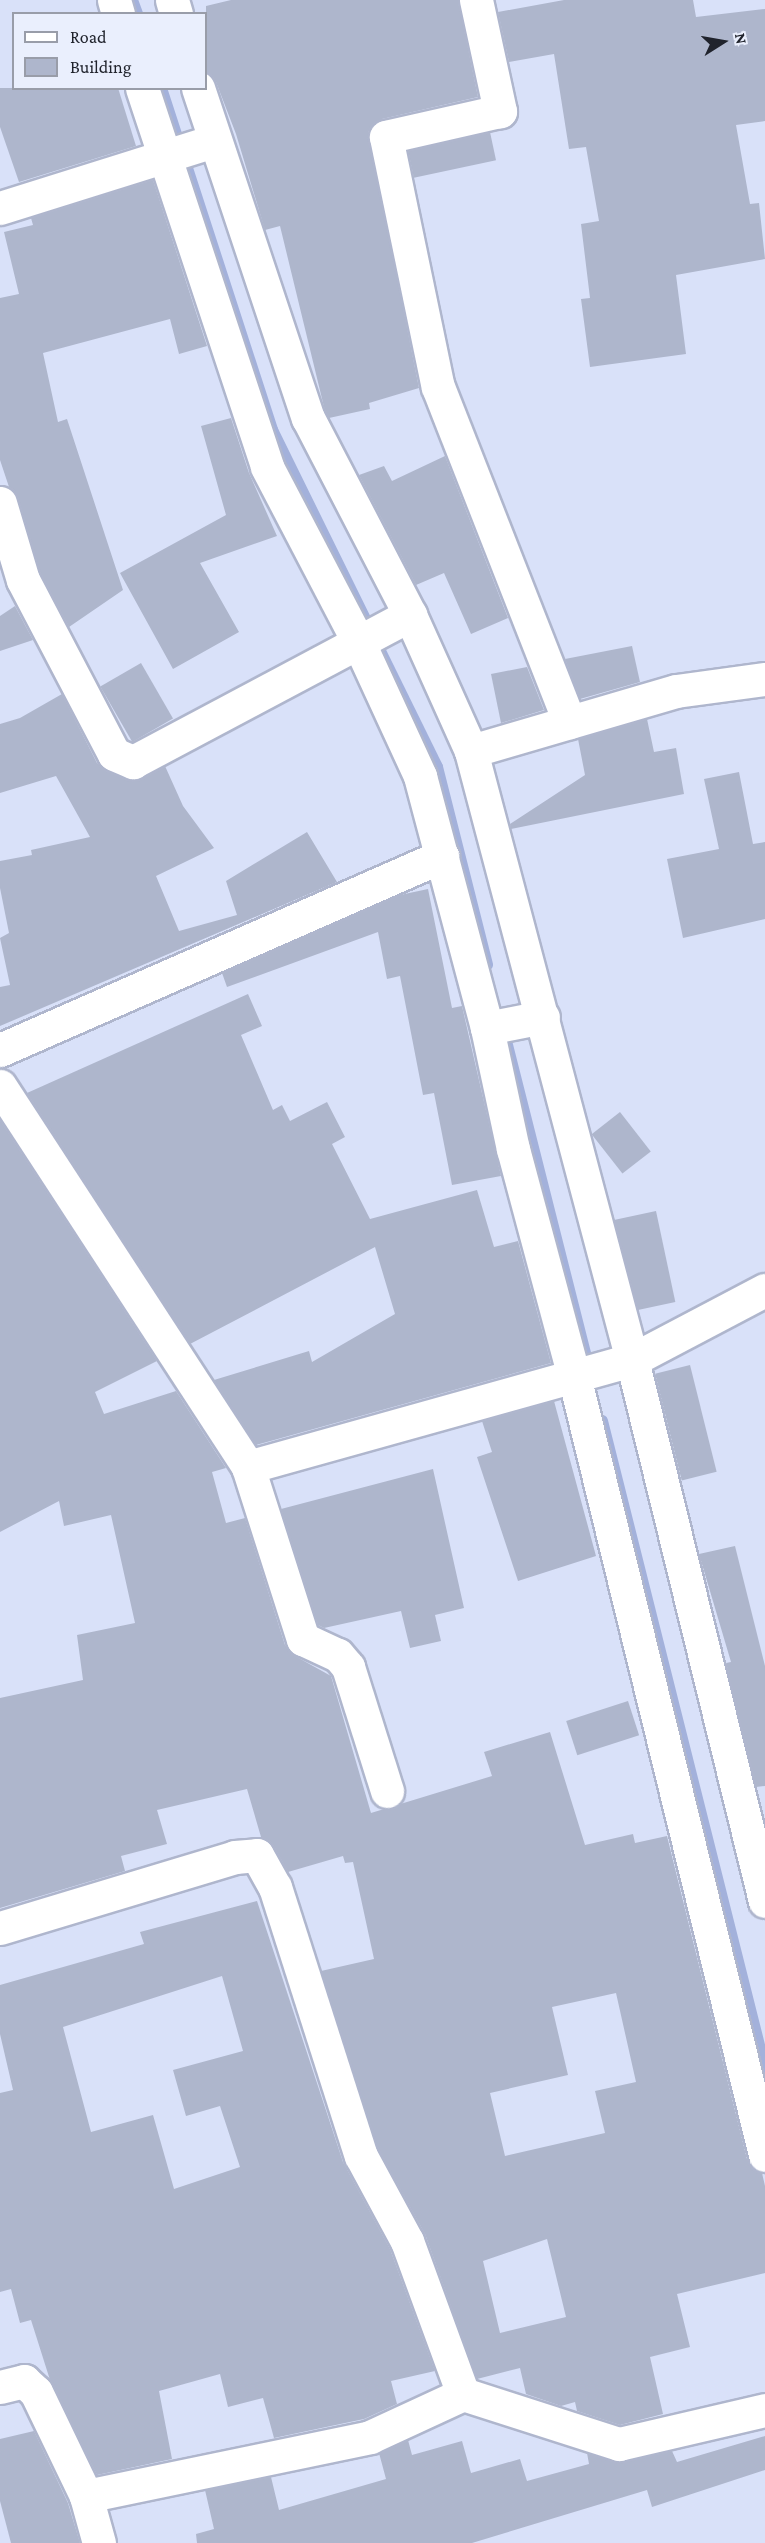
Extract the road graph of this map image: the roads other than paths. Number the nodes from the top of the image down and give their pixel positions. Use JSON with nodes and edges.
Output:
{"nodes":[{"id":1,"x":476,"y":0,"type":"edge"},
{"id":2,"x":143,"y":90,"type":"edge"},
{"id":3,"x":199,"y":90,"type":"edge"},
{"id":4,"x":214,"y":141,"type":"junction"},
{"id":5,"x":164,"y":156,"type":"junction"},
{"id":6,"x":0,"y":208,"type":"edge"},
{"id":7,"x":0,"y":503,"type":"edge"},
{"id":8,"x":410,"y":615,"type":"junction"},
{"id":9,"x":358,"y":641,"type":"junction"},
{"id":10,"x":765,"y":679,"type":"edge"},
{"id":11,"x":568,"y":722,"type":"junction"},
{"id":12,"x":471,"y":751,"type":"junction"},
{"id":13,"x":442,"y":856,"type":"junction"},
{"id":14,"x":543,"y":1017,"type":"junction"},
{"id":15,"x":487,"y":1028,"type":"junction"},
{"id":16,"x":0,"y":1050,"type":"edge"},
{"id":17,"x":0,"y":1086,"type":"edge"},
{"id":18,"x":765,"y":1290,"type":"edge"},
{"id":19,"x":632,"y":1360,"type":"junction"},
{"id":20,"x":574,"y":1376,"type":"junction"},
{"id":21,"x":248,"y":1467,"type":"junction"},
{"id":22,"x":387,"y":1791,"type":"dead end"},
{"id":23,"x":765,"y":1901,"type":"edge"},
{"id":24,"x":0,"y":1928,"type":"edge"},
{"id":25,"x":765,"y":2155,"type":"edge"},
{"id":26,"x":0,"y":2387,"type":"edge"},
{"id":27,"x":463,"y":2394,"type":"junction"},
{"id":28,"x":765,"y":2410,"type":"edge"},
{"id":29,"x":86,"y":2496,"type":"junction"},
{"id":30,"x":99,"y":2543,"type":"edge"}],
"edges":[{"from":1,"to":11,"type":"street"},
{"from":2,"to":5,"type":"street"},
{"from":3,"to":4,"type":"street"},
{"from":4,"to":5,"type":"street"},
{"from":4,"to":8,"type":"street"},
{"from":5,"to":6,"type":"street"},
{"from":5,"to":9,"type":"street"},
{"from":7,"to":9,"type":"street"},
{"from":8,"to":9,"type":"street"},
{"from":8,"to":12,"type":"street"},
{"from":9,"to":13,"type":"street"},
{"from":10,"to":11,"type":"street"},
{"from":11,"to":12,"type":"street"},
{"from":12,"to":14,"type":"street"},
{"from":13,"to":15,"type":"street"},
{"from":13,"to":16,"type":"street"},
{"from":14,"to":15,"type":"street"},
{"from":14,"to":19,"type":"street"},
{"from":15,"to":20,"type":"street"},
{"from":17,"to":21,"type":"street"},
{"from":18,"to":19,"type":"street"},
{"from":19,"to":20,"type":"street"},
{"from":19,"to":23,"type":"street"},
{"from":20,"to":21,"type":"street"},
{"from":20,"to":25,"type":"street"},
{"from":21,"to":22,"type":"street"},
{"from":24,"to":27,"type":"street"},
{"from":26,"to":29,"type":"street"},
{"from":27,"to":28,"type":"street"},
{"from":27,"to":29,"type":"street"},
{"from":29,"to":30,"type":"street"}]}
